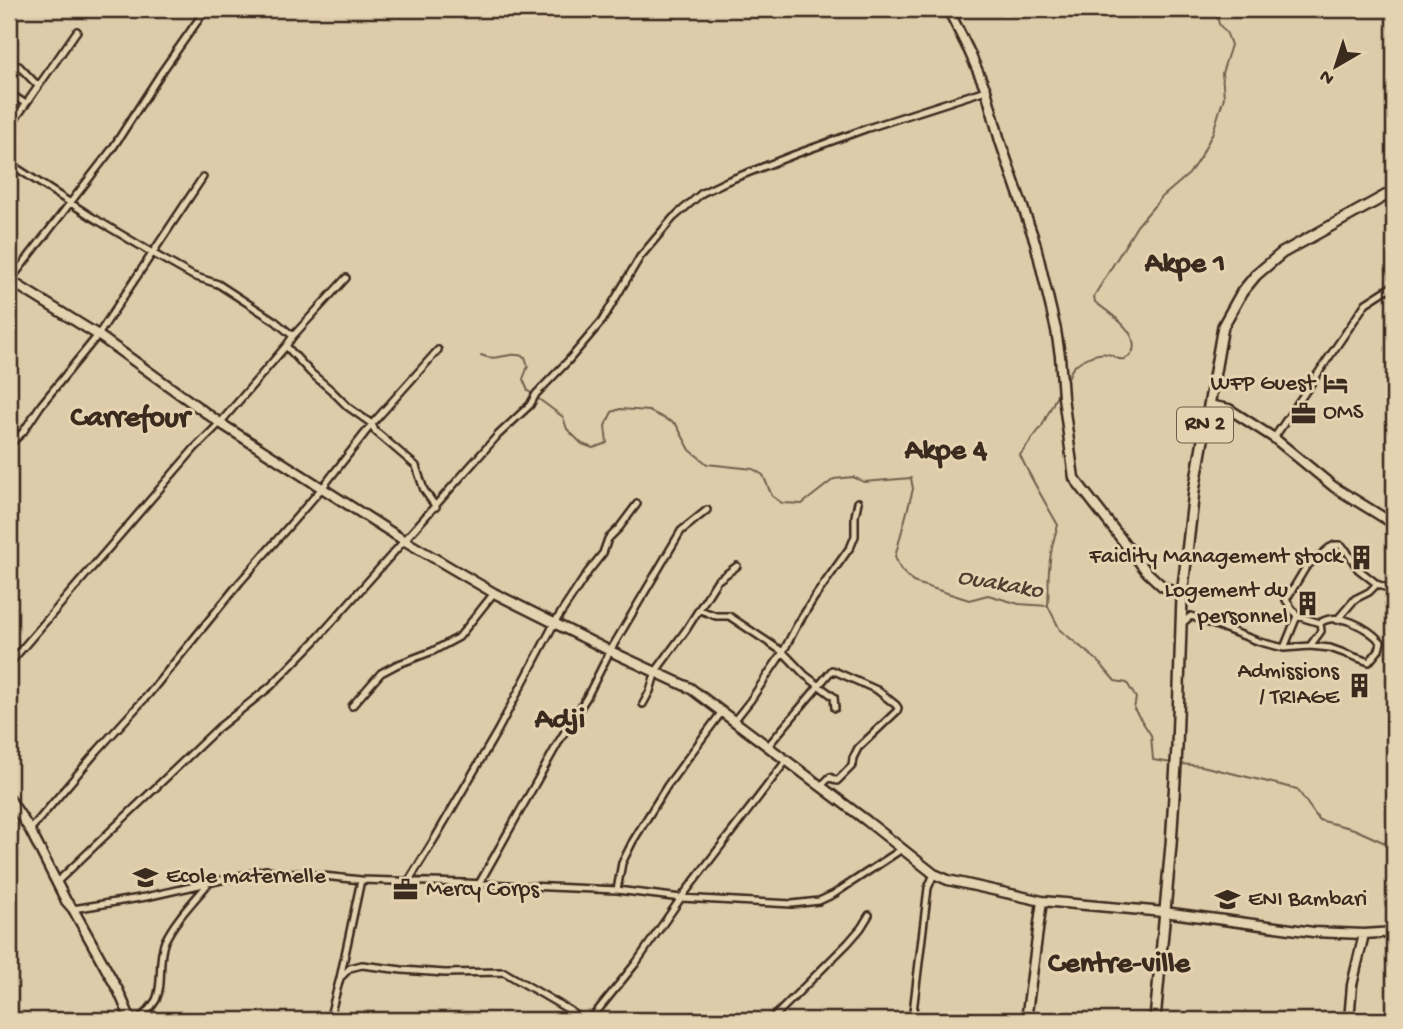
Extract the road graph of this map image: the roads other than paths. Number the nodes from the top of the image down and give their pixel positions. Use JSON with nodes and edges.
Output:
{"nodes":[{"id":1,"x":206,"y":9,"type":"edge"},
{"id":2,"x":948,"y":9,"type":"edge"},
{"id":3,"x":77,"y":30,"type":"dead end"},
{"id":4,"x":19,"y":66,"type":"dead end"},
{"id":5,"x":38,"y":86,"type":"junction"},
{"id":6,"x":986,"y":90,"type":"junction"},
{"id":7,"x":9,"y":93,"type":"edge"},
{"id":8,"x":26,"y":104,"type":"junction"},
{"id":9,"x":9,"y":128,"type":"edge"},
{"id":10,"x":9,"y":163,"type":"edge"},
{"id":11,"x":203,"y":177,"type":"dead end"},
{"id":12,"x":1394,"y":191,"type":"edge"},
{"id":13,"x":69,"y":202,"type":"junction"},
{"id":14,"x":154,"y":254,"type":"junction"},
{"id":15,"x":346,"y":278,"type":"dead end"},
{"id":16,"x":9,"y":281,"type":"edge"},
{"id":17,"x":1394,"y":285,"type":"edge"},
{"id":18,"x":98,"y":335,"type":"junction"},
{"id":19,"x":293,"y":336,"type":"junction"},
{"id":20,"x":286,"y":346,"type":"junction"},
{"id":21,"x":438,"y":350,"type":"dead end"},
{"id":22,"x":1209,"y":405,"type":"junction"},
{"id":23,"x":220,"y":423,"type":"junction"},
{"id":24,"x":372,"y":424,"type":"junction"},
{"id":25,"x":1274,"y":438,"type":"junction"},
{"id":26,"x":9,"y":445,"type":"edge"},
{"id":27,"x":323,"y":487,"type":"junction"},
{"id":28,"x":858,"y":502,"type":"dead end"},
{"id":29,"x":637,"y":504,"type":"dead end"},
{"id":30,"x":436,"y":507,"type":"junction"},
{"id":31,"x":706,"y":510,"type":"dead end"},
{"id":32,"x":1394,"y":524,"type":"edge"},
{"id":33,"x":405,"y":541,"type":"junction"},
{"id":34,"x":737,"y":566,"type":"dead end"},
{"id":35,"x":1377,"y":584,"type":"junction"},
{"id":36,"x":1394,"y":591,"type":"edge"},
{"id":37,"x":494,"y":593,"type":"junction"},
{"id":38,"x":1182,"y":596,"type":"junction"},
{"id":39,"x":700,"y":610,"type":"junction"},
{"id":40,"x":1297,"y":616,"type":"junction"},
{"id":41,"x":1337,"y":620,"type":"junction"},
{"id":42,"x":555,"y":622,"type":"junction"},
{"id":43,"x":1320,"y":623,"type":"junction"},
{"id":44,"x":1181,"y":624,"type":"junction"},
{"id":45,"x":1310,"y":646,"type":"junction"},
{"id":46,"x":1284,"y":648,"type":"junction"},
{"id":47,"x":610,"y":651,"type":"junction"},
{"id":48,"x":783,"y":652,"type":"junction"},
{"id":49,"x":9,"y":664,"type":"edge"},
{"id":50,"x":656,"y":671,"type":"junction"},
{"id":51,"x":819,"y":685,"type":"junction"},
{"id":52,"x":643,"y":704,"type":"dead end"},
{"id":53,"x":352,"y":706,"type":"dead end"},
{"id":54,"x":835,"y":708,"type":"dead end"},
{"id":55,"x":722,"y":713,"type":"junction"},
{"id":56,"x":734,"y":721,"type":"junction"},
{"id":57,"x":768,"y":746,"type":"junction"},
{"id":58,"x":786,"y":761,"type":"junction"},
{"id":59,"x":820,"y":787,"type":"junction"},
{"id":60,"x":9,"y":798,"type":"edge"},
{"id":61,"x":30,"y":830,"type":"junction"},
{"id":62,"x":902,"y":849,"type":"junction"},
{"id":63,"x":934,"y":874,"type":"junction"},
{"id":64,"x":360,"y":880,"type":"junction"},
{"id":65,"x":57,"y":882,"type":"junction"},
{"id":66,"x":408,"y":882,"type":"junction"},
{"id":67,"x":208,"y":884,"type":"junction"},
{"id":68,"x":479,"y":884,"type":"junction"},
{"id":69,"x":617,"y":890,"type":"junction"},
{"id":70,"x":681,"y":898,"type":"junction"},
{"id":71,"x":1042,"y":901,"type":"junction"},
{"id":72,"x":73,"y":909,"type":"junction"},
{"id":73,"x":1164,"y":912,"type":"junction"},
{"id":74,"x":869,"y":915,"type":"dead end"},
{"id":75,"x":1394,"y":932,"type":"edge"},
{"id":76,"x":1364,"y":934,"type":"junction"},
{"id":77,"x":340,"y":978,"type":"junction"},
{"id":78,"x":131,"y":1020,"type":"edge"},
{"id":79,"x":138,"y":1020,"type":"edge"},
{"id":80,"x":329,"y":1020,"type":"edge"},
{"id":81,"x":582,"y":1020,"type":"edge"},
{"id":82,"x":592,"y":1020,"type":"edge"},
{"id":83,"x":773,"y":1020,"type":"edge"},
{"id":84,"x":912,"y":1020,"type":"edge"},
{"id":85,"x":1026,"y":1020,"type":"edge"},
{"id":86,"x":1155,"y":1020,"type":"edge"},
{"id":87,"x":1349,"y":1020,"type":"edge"}],
"edges":[{"from":1,"to":13,"type":"street"},
{"from":2,"to":6,"type":"street"},
{"from":3,"to":5,"type":"street"},
{"from":4,"to":5,"type":"street"},
{"from":5,"to":8,"type":"street"},
{"from":6,"to":30,"type":"street"},
{"from":6,"to":38,"type":"street"},
{"from":7,"to":8,"type":"street"},
{"from":8,"to":9,"type":"street"},
{"from":10,"to":13,"type":"street"},
{"from":11,"to":14,"type":"street"},
{"from":12,"to":22,"type":"main road","number":"RN 2"},
{"from":13,"to":14,"type":"street"},
{"from":13,"to":16,"type":"street"},
{"from":14,"to":18,"type":"street"},
{"from":14,"to":19,"type":"street"},
{"from":15,"to":19,"type":"street"},
{"from":16,"to":18,"type":"street"},
{"from":17,"to":25,"type":"street"},
{"from":18,"to":23,"type":"street"},
{"from":18,"to":26,"type":"street"},
{"from":19,"to":20,"type":"street"},
{"from":20,"to":23,"type":"street"},
{"from":20,"to":24,"type":"street"},
{"from":21,"to":24,"type":"street"},
{"from":22,"to":25,"type":"street"},
{"from":22,"to":38,"type":"main road","number":"RN 2"},
{"from":23,"to":27,"type":"street"},
{"from":23,"to":49,"type":"street"},
{"from":24,"to":27,"type":"street"},
{"from":24,"to":30,"type":"street"},
{"from":25,"to":32,"type":"street"},
{"from":27,"to":33,"type":"street"},
{"from":27,"to":61,"type":"street"},
{"from":28,"to":48,"type":"street"},
{"from":29,"to":42,"type":"street"},
{"from":30,"to":33,"type":"street"},
{"from":31,"to":47,"type":"street"},
{"from":33,"to":37,"type":"street"},
{"from":33,"to":65,"type":"street"},
{"from":34,"to":39,"type":"street"},
{"from":35,"to":36,"type":"street"},
{"from":35,"to":40,"type":"street"},
{"from":35,"to":41,"type":"street"},
{"from":37,"to":42,"type":"street"},
{"from":37,"to":53,"type":"street"},
{"from":38,"to":44,"type":"main road","number":"RN 2"},
{"from":39,"to":48,"type":"street"},
{"from":39,"to":50,"type":"street"},
{"from":40,"to":43,"type":"street"},
{"from":40,"to":46,"type":"street"},
{"from":41,"to":43,"type":"street"},
{"from":41,"to":45,"type":"street"},
{"from":42,"to":47,"type":"street"},
{"from":42,"to":66,"type":"street"},
{"from":43,"to":45,"type":"street"},
{"from":44,"to":46,"type":"street"},
{"from":44,"to":73,"type":"main road","number":"RN 2"},
{"from":45,"to":46,"type":"street"},
{"from":47,"to":50,"type":"street"},
{"from":47,"to":68,"type":"street"},
{"from":48,"to":51,"type":"street"},
{"from":48,"to":56,"type":"street"},
{"from":50,"to":52,"type":"street"},
{"from":50,"to":55,"type":"street"},
{"from":51,"to":54,"type":"street"},
{"from":51,"to":57,"type":"street"},
{"from":51,"to":59,"type":"street"},
{"from":55,"to":56,"type":"street"},
{"from":55,"to":69,"type":"street"},
{"from":56,"to":57,"type":"street"},
{"from":57,"to":58,"type":"street"},
{"from":58,"to":59,"type":"street"},
{"from":58,"to":70,"type":"street"},
{"from":59,"to":62,"type":"street"},
{"from":60,"to":61,"type":"street"},
{"from":61,"to":65,"type":"street"},
{"from":62,"to":63,"type":"street"},
{"from":62,"to":70,"type":"street"},
{"from":63,"to":71,"type":"street"},
{"from":63,"to":84,"type":"street"},
{"from":64,"to":66,"type":"street"},
{"from":64,"to":67,"type":"street"},
{"from":64,"to":77,"type":"street"},
{"from":65,"to":72,"type":"street"},
{"from":66,"to":68,"type":"street"},
{"from":67,"to":72,"type":"street"},
{"from":67,"to":79,"type":"street"},
{"from":68,"to":69,"type":"street"},
{"from":69,"to":70,"type":"street"},
{"from":70,"to":82,"type":"street"},
{"from":71,"to":73,"type":"street"},
{"from":71,"to":85,"type":"street"},
{"from":72,"to":78,"type":"street"},
{"from":73,"to":76,"type":"street"},
{"from":73,"to":86,"type":"main road","number":"RN 2"},
{"from":74,"to":83,"type":"street"},
{"from":75,"to":76,"type":"street"},
{"from":76,"to":87,"type":"street"},
{"from":77,"to":80,"type":"street"},
{"from":77,"to":81,"type":"street"}]}
